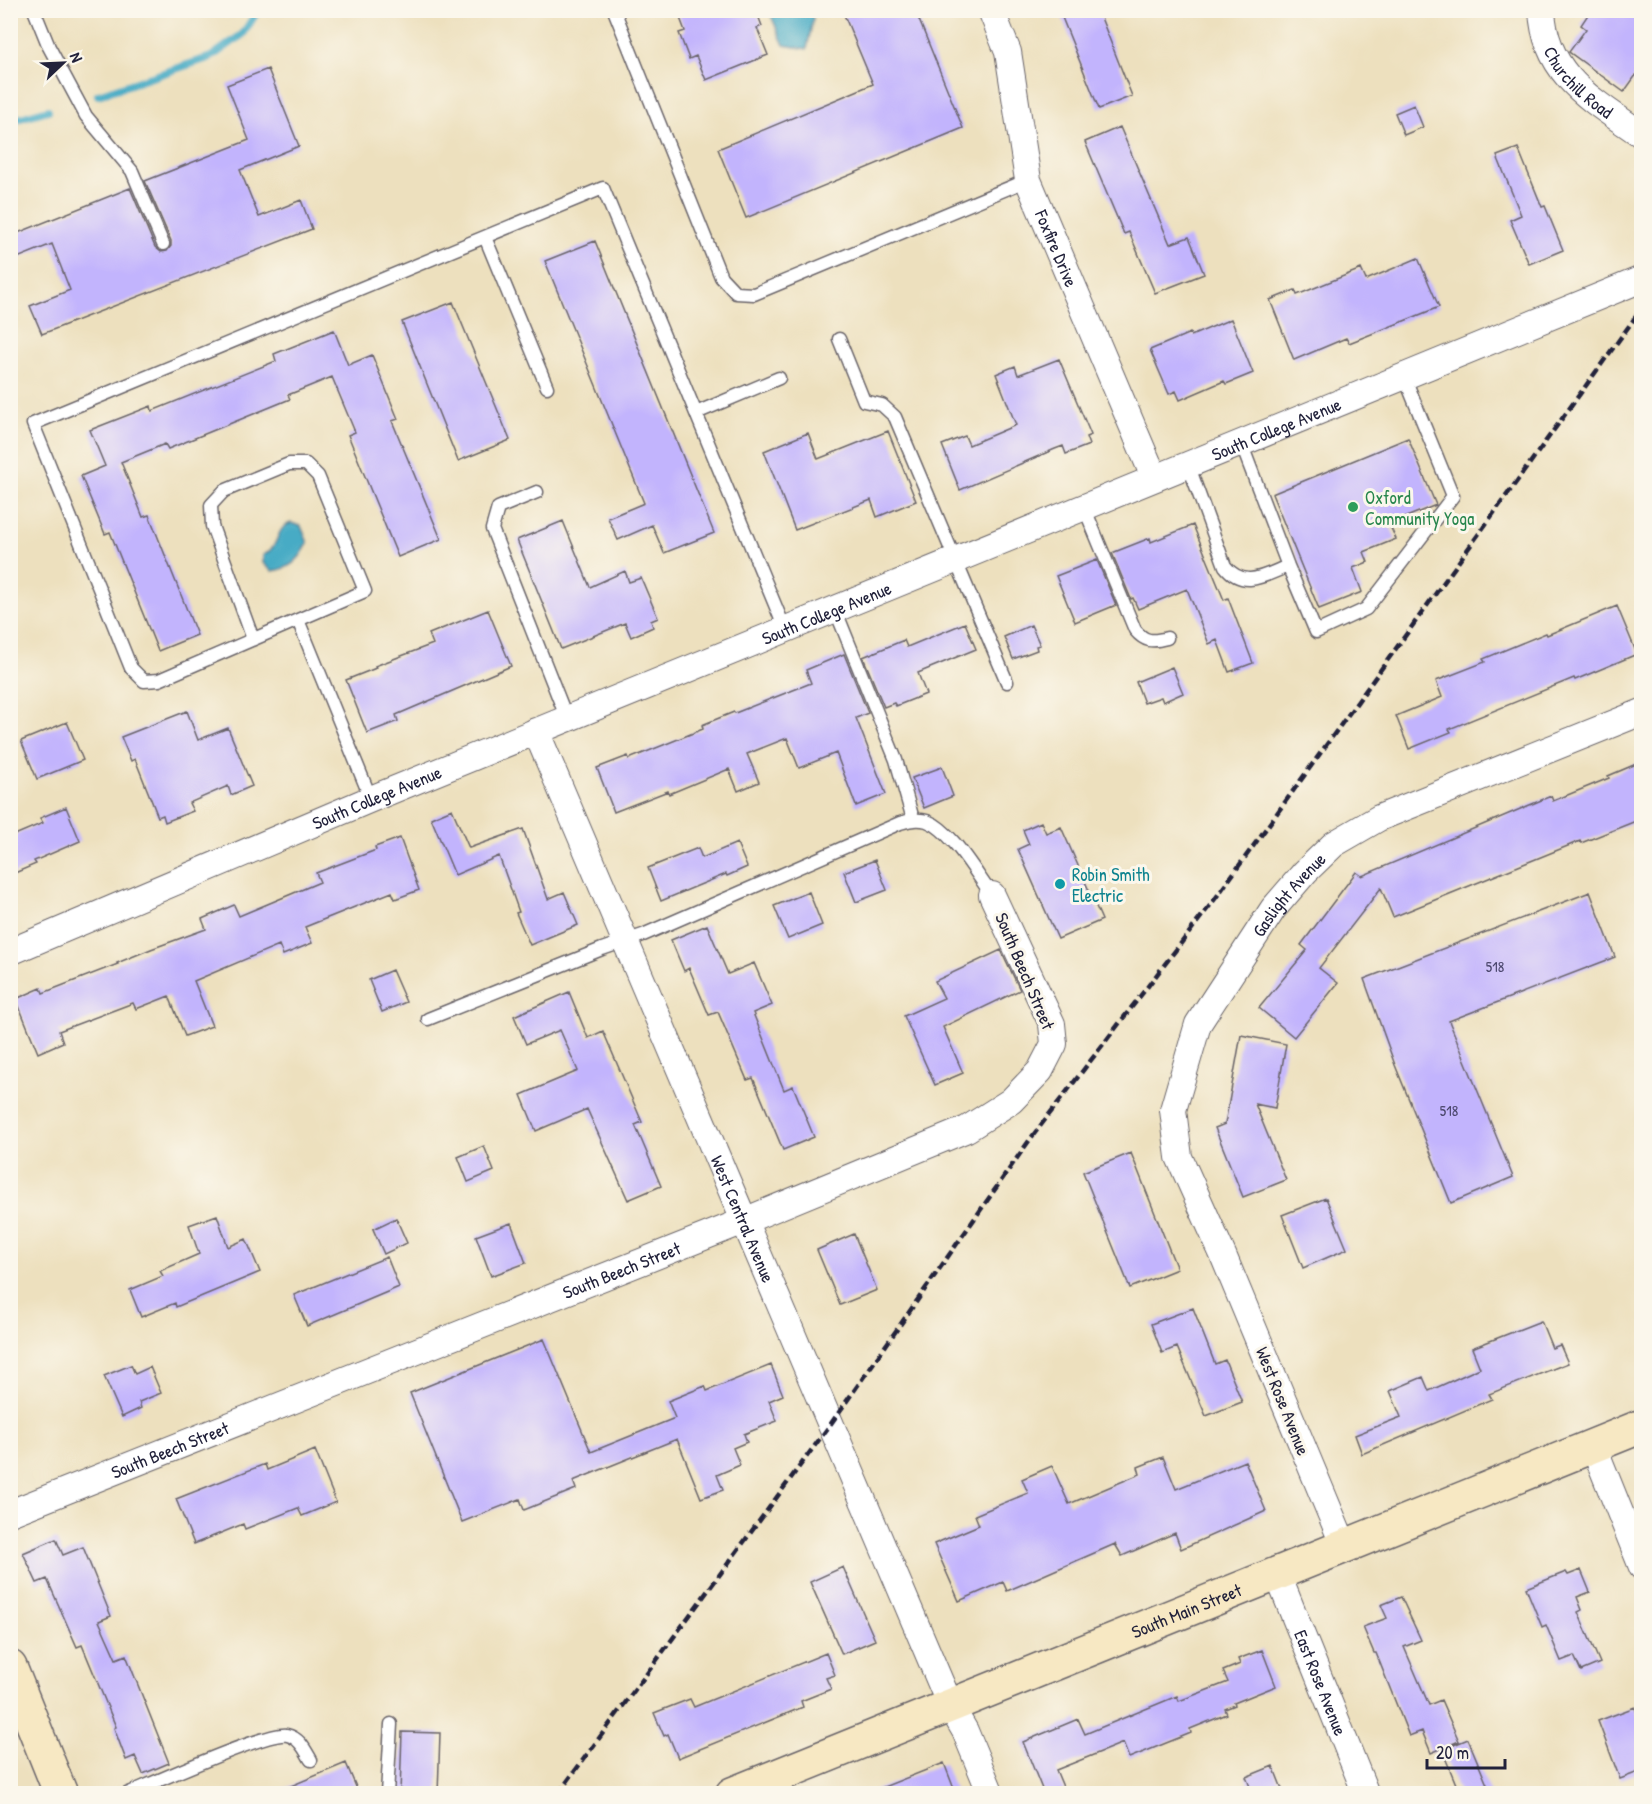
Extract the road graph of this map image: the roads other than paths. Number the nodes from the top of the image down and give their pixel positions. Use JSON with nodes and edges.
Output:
{"nodes":[{"id":1,"x":34,"y":10,"type":"edge"},
{"id":2,"x":614,"y":10,"type":"edge"},
{"id":3,"x":991,"y":10,"type":"edge"},
{"id":4,"x":1542,"y":10,"type":"edge"},
{"id":5,"x":1641,"y":135,"type":"edge"},
{"id":6,"x":1028,"y":180,"type":"junction"},
{"id":7,"x":485,"y":237,"type":"junction"},
{"id":8,"x":163,"y":244,"type":"dead end"},
{"id":9,"x":1641,"y":279,"type":"edge"},
{"id":10,"x":839,"y":339,"type":"dead end"},
{"id":11,"x":1404,"y":376,"type":"junction"},
{"id":12,"x":778,"y":378,"type":"dead end"},
{"id":13,"x":548,"y":387,"type":"dead end"},
{"id":14,"x":696,"y":413,"type":"junction"},
{"id":15,"x":1241,"y":443,"type":"junction"},
{"id":16,"x":1188,"y":464,"type":"junction"},
{"id":17,"x":1154,"y":477,"type":"junction"},
{"id":18,"x":537,"y":492,"type":"dead end"},
{"id":19,"x":1084,"y":507,"type":"junction"},
{"id":20,"x":956,"y":559,"type":"junction"},
{"id":21,"x":1288,"y":566,"type":"junction"},
{"id":22,"x":835,"y":609,"type":"junction"},
{"id":23,"x":298,"y":620,"type":"junction"},
{"id":24,"x":785,"y":629,"type":"junction"},
{"id":25,"x":1167,"y":638,"type":"dead end"},
{"id":26,"x":253,"y":639,"type":"junction"},
{"id":27,"x":1007,"y":682,"type":"dead end"},
{"id":28,"x":1641,"y":712,"type":"edge"},
{"id":29,"x":567,"y":719,"type":"junction"},
{"id":30,"x":536,"y":731,"type":"junction"},
{"id":31,"x":371,"y":799,"type":"junction"},
{"id":32,"x":913,"y":819,"type":"junction"},
{"id":33,"x":992,"y":895,"type":"joint"},
{"id":34,"x":625,"y":941,"type":"junction"},
{"id":35,"x":10,"y":952,"type":"edge"},
{"id":36,"x":428,"y":1019,"type":"dead end"},
{"id":37,"x":744,"y":1221,"type":"junction"},
{"id":38,"x":1223,"y":1255,"type":"joint"},
{"id":39,"x":1641,"y":1426,"type":"edge"},
{"id":40,"x":1593,"y":1445,"type":"junction"},
{"id":41,"x":10,"y":1513,"type":"edge"},
{"id":42,"x":1344,"y":1546,"type":"junction"},
{"id":43,"x":1641,"y":1567,"type":"edge"},
{"id":44,"x":1277,"y":1573,"type":"junction"},
{"id":45,"x":10,"y":1667,"type":"edge"},
{"id":46,"x":950,"y":1705,"type":"junction"},
{"id":47,"x":392,"y":1724,"type":"dead end"},
{"id":48,"x":311,"y":1760,"type":"dead end"},
{"id":49,"x":61,"y":1794,"type":"edge"},
{"id":50,"x":127,"y":1794,"type":"edge"},
{"id":51,"x":387,"y":1794,"type":"edge"},
{"id":52,"x":732,"y":1794,"type":"edge"},
{"id":53,"x":991,"y":1794,"type":"edge"},
{"id":54,"x":1366,"y":1794,"type":"edge"}],
"edges":[{"from":1,"to":8,"type":"lane"},
{"from":2,"to":6,"type":"lane"},
{"from":3,"to":6,"type":"street","name":"Foxfire Drive"},
{"from":4,"to":5,"type":"street","name":"Churchill Road"},
{"from":6,"to":17,"type":"street","name":"Foxfire Drive"},
{"from":7,"to":13,"type":"lane"},
{"from":7,"to":14,"type":"lane"},
{"from":7,"to":26,"type":"lane"},
{"from":9,"to":11,"type":"street","name":"South College Avenue"},
{"from":10,"to":20,"type":"lane"},
{"from":11,"to":15,"type":"street","name":"South College Avenue"},
{"from":11,"to":21,"type":"lane"},
{"from":12,"to":14,"type":"lane"},
{"from":14,"to":24,"type":"lane"},
{"from":15,"to":16,"type":"street","name":"South College Avenue"},
{"from":15,"to":21,"type":"lane"},
{"from":16,"to":17,"type":"street","name":"South College Avenue"},
{"from":16,"to":21,"type":"lane"},
{"from":17,"to":19,"type":"street","name":"South College Avenue"},
{"from":18,"to":29,"type":"lane"},
{"from":19,"to":20,"type":"street","name":"South College Avenue"},
{"from":19,"to":25,"type":"lane"},
{"from":20,"to":22,"type":"street","name":"South College Avenue"},
{"from":20,"to":27,"type":"lane"},
{"from":22,"to":24,"type":"street","name":"South College Avenue"},
{"from":22,"to":32,"type":"lane"},
{"from":23,"to":26,"type":"lane"},
{"from":23,"to":26,"type":"lane"},
{"from":23,"to":31,"type":"lane"},
{"from":24,"to":29,"type":"street","name":"South College Avenue"},
{"from":28,"to":38,"type":"street","name":"Gaslight Avenue"},
{"from":29,"to":30,"type":"street","name":"South College Avenue"},
{"from":30,"to":31,"type":"street","name":"South College Avenue"},
{"from":30,"to":34,"type":"street","name":"West Central Avenue"},
{"from":31,"to":35,"type":"street","name":"South College Avenue"},
{"from":32,"to":33,"type":"lane"},
{"from":32,"to":34,"type":"lane"},
{"from":33,"to":37,"type":"street","name":"South Beech Street"},
{"from":34,"to":36,"type":"lane"},
{"from":34,"to":37,"type":"street","name":"West Central Avenue"},
{"from":37,"to":41,"type":"street","name":"South Beech Street"},
{"from":37,"to":46,"type":"street","name":"West Central Avenue"},
{"from":38,"to":42,"type":"street","name":"West Rose Avenue"},
{"from":39,"to":40,"type":"main road","name":"South Main Street"},
{"from":40,"to":42,"type":"main road","name":"South Main Street"},
{"from":40,"to":43,"type":"street"},
{"from":42,"to":44,"type":"main road","name":"South Main Street"},
{"from":44,"to":46,"type":"main road","name":"South Main Street"},
{"from":44,"to":54,"type":"street","name":"East Rose Avenue"},
{"from":45,"to":49,"type":"main road"},
{"from":46,"to":52,"type":"main road","name":"South Main Street"},
{"from":46,"to":53,"type":"street","name":"West Central Avenue"},
{"from":47,"to":51,"type":"lane"},
{"from":48,"to":50,"type":"lane"}]}
